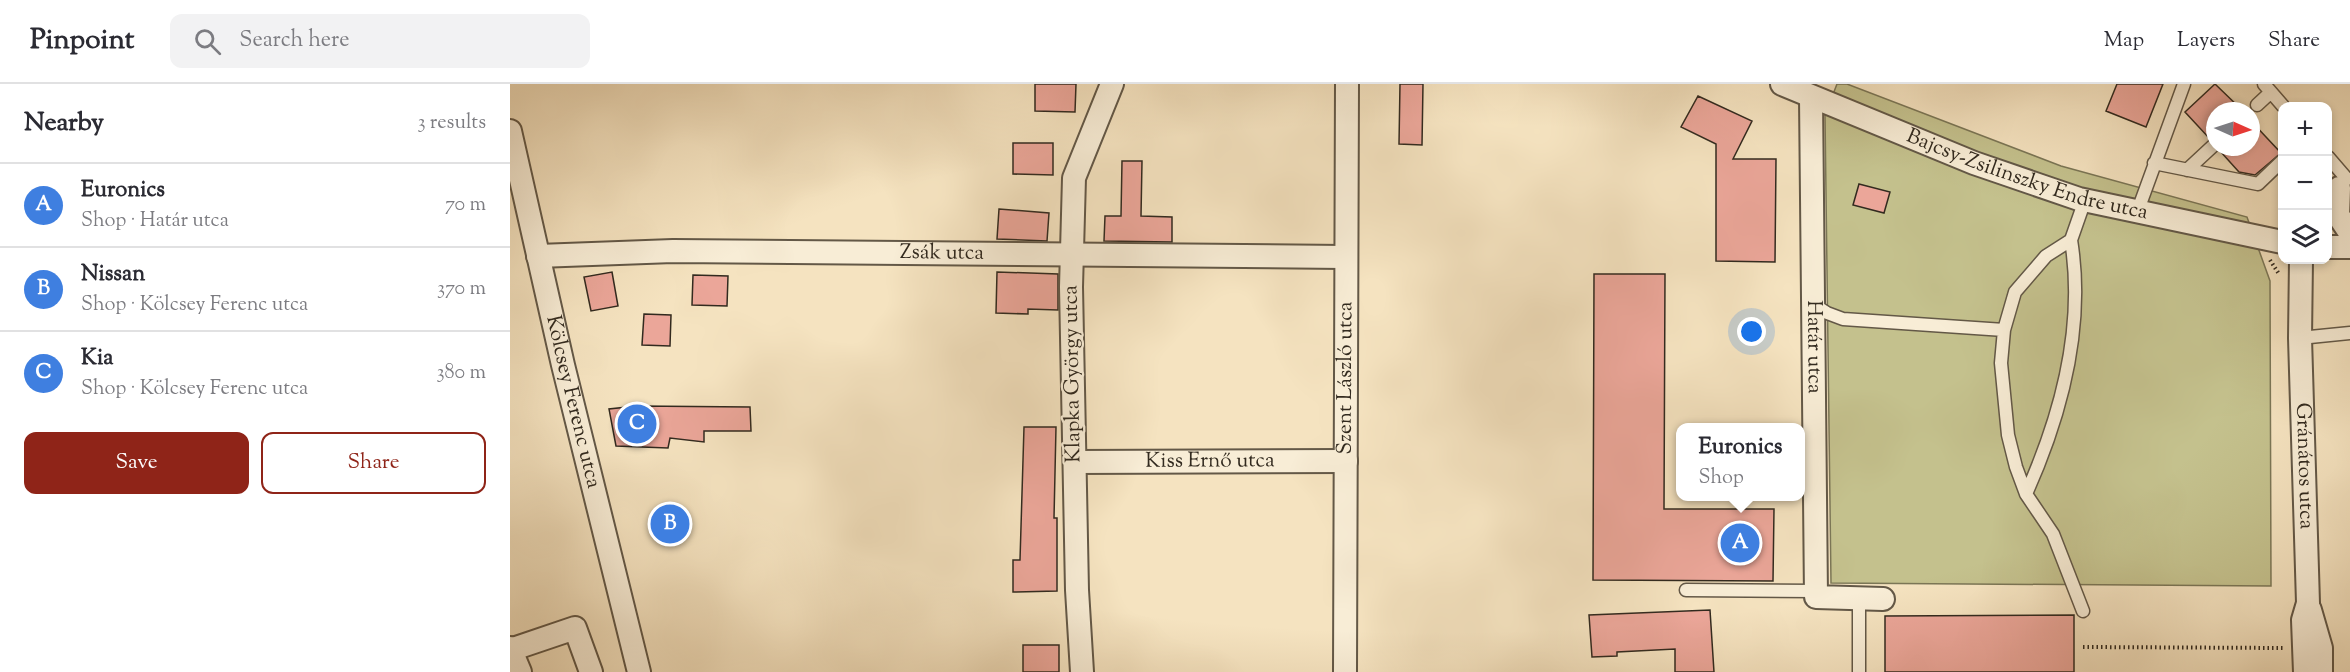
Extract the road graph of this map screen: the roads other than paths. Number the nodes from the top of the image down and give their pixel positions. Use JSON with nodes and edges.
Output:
{"nodes":[{"id":1,"x":1112,"y":84,"type":"edge"},
{"id":2,"x":1347,"y":84,"type":"edge"},
{"id":3,"x":1782,"y":84,"type":"edge"},
{"id":4,"x":2184,"y":84,"type":"edge"},
{"id":5,"x":2267,"y":88,"type":"edge"},
{"id":6,"x":1811,"y":98,"type":"junction"},
{"id":7,"x":2259,"y":102,"type":"edge"},
{"id":8,"x":2279,"y":102,"type":"edge"},
{"id":9,"x":510,"y":131,"type":"edge"},
{"id":10,"x":2206,"y":152,"type":"edge"},
{"id":11,"x":2154,"y":163,"type":"junction"},
{"id":12,"x":2278,"y":166,"type":"edge"},
{"id":13,"x":2332,"y":166,"type":"edge"},
{"id":14,"x":2187,"y":170,"type":"junction"},
{"id":15,"x":2341,"y":187,"type":"edge"},
{"id":16,"x":2085,"y":200,"type":"junction"},
{"id":17,"x":2138,"y":210,"type":"junction"},
{"id":18,"x":2350,"y":233,"type":"edge"},
{"id":19,"x":2071,"y":240,"type":"junction"},
{"id":20,"x":2332,"y":247,"type":"edge"},
{"id":21,"x":2350,"y":247,"type":"edge"},
{"id":22,"x":2275,"y":250,"type":"edge"},
{"id":23,"x":1071,"y":254,"type":"junction"},
{"id":24,"x":538,"y":256,"type":"junction"},
{"id":25,"x":1346,"y":257,"type":"junction"},
{"id":26,"x":2301,"y":264,"type":"edge"},
{"id":27,"x":1813,"y":304,"type":"junction"},
{"id":28,"x":2004,"y":330,"type":"junction"},
{"id":29,"x":2350,"y":333,"type":"edge"},
{"id":30,"x":2300,"y":338,"type":"junction"},
{"id":31,"x":1075,"y":462,"type":"junction"},
{"id":32,"x":1346,"y":462,"type":"junction"},
{"id":33,"x":2026,"y":494,"type":"junction"},
{"id":34,"x":1686,"y":590,"type":"dead end"},
{"id":35,"x":1816,"y":594,"type":"junction"},
{"id":36,"x":1859,"y":598,"type":"junction"},
{"id":37,"x":1883,"y":599,"type":"dead end"},
{"id":38,"x":2308,"y":603,"type":"junction"},
{"id":39,"x":2083,"y":611,"type":"dead end"},
{"id":40,"x":2302,"y":648,"type":"junction"},
{"id":41,"x":510,"y":649,"type":"edge"},
{"id":42,"x":520,"y":672,"type":"edge"},
{"id":43,"x":591,"y":672,"type":"edge"},
{"id":44,"x":639,"y":672,"type":"edge"},
{"id":45,"x":1082,"y":672,"type":"edge"},
{"id":46,"x":1345,"y":672,"type":"edge"},
{"id":47,"x":1859,"y":672,"type":"edge"},
{"id":48,"x":2300,"y":672,"type":"edge"},
{"id":49,"x":2305,"y":672,"type":"edge"},
{"id":50,"x":2321,"y":672,"type":"edge"}],
"edges":[{"from":1,"to":23,"type":"street","name":"Klapka György utca"},
{"from":2,"to":25,"type":"street","name":"Szent László utca"},
{"from":3,"to":6,"type":"street","name":"Bajcsy-Zsilinszky Endre utca"},
{"from":4,"to":11,"type":"lane"},
{"from":5,"to":7,"type":"lane"},
{"from":5,"to":8,"type":"lane"},
{"from":6,"to":16,"type":"street","name":"Bajcsy-Zsilinszky Endre utca"},
{"from":6,"to":27,"type":"street","name":"Határ utca"},
{"from":9,"to":24,"type":"street","name":"Kölcsey Ferenc utca"},
{"from":10,"to":14,"type":"lane"},
{"from":11,"to":14,"type":"lane"},
{"from":11,"to":17,"type":"lane"},
{"from":12,"to":14,"type":"lane"},
{"from":13,"to":15,"type":"lane"},
{"from":15,"to":18,"type":"street"},
{"from":16,"to":17,"type":"street","name":"Bajcsy-Zsilinszky Endre utca"},
{"from":16,"to":19,"type":"lane"},
{"from":17,"to":22,"type":"street","name":"Bajcsy-Zsilinszky Endre utca"},
{"from":19,"to":28,"type":"lane"},
{"from":19,"to":33,"type":"lane"},
{"from":20,"to":21,"type":"street"},
{"from":23,"to":24,"type":"street","name":"Zsák utca"},
{"from":23,"to":25,"type":"street","name":"Zsák utca"},
{"from":23,"to":31,"type":"street","name":"Klapka György utca"},
{"from":24,"to":44,"type":"street","name":"Kölcsey Ferenc utca"},
{"from":25,"to":32,"type":"street","name":"Szent László utca"},
{"from":26,"to":30,"type":"street","name":"Gránátos utca"},
{"from":27,"to":28,"type":"lane"},
{"from":27,"to":35,"type":"street","name":"Határ utca"},
{"from":28,"to":33,"type":"lane"},
{"from":29,"to":30,"type":"lane"},
{"from":30,"to":38,"type":"street","name":"Gránátos utca"},
{"from":31,"to":32,"type":"street","name":"Kiss Ernő utca"},
{"from":31,"to":45,"type":"street","name":"Klapka György utca"},
{"from":32,"to":46,"type":"street","name":"Szent László utca"},
{"from":33,"to":39,"type":"lane"},
{"from":34,"to":35,"type":"lane"},
{"from":35,"to":36,"type":"street"},
{"from":36,"to":37,"type":"street"},
{"from":36,"to":47,"type":"lane"},
{"from":38,"to":40,"type":"street","name":"Gránátos utca"},
{"from":38,"to":50,"type":"street"},
{"from":40,"to":48,"type":"lane"},
{"from":40,"to":49,"type":"street","name":"Gránátos utca"},
{"from":41,"to":42,"type":"street"},
{"from":41,"to":43,"type":"street"}]}
